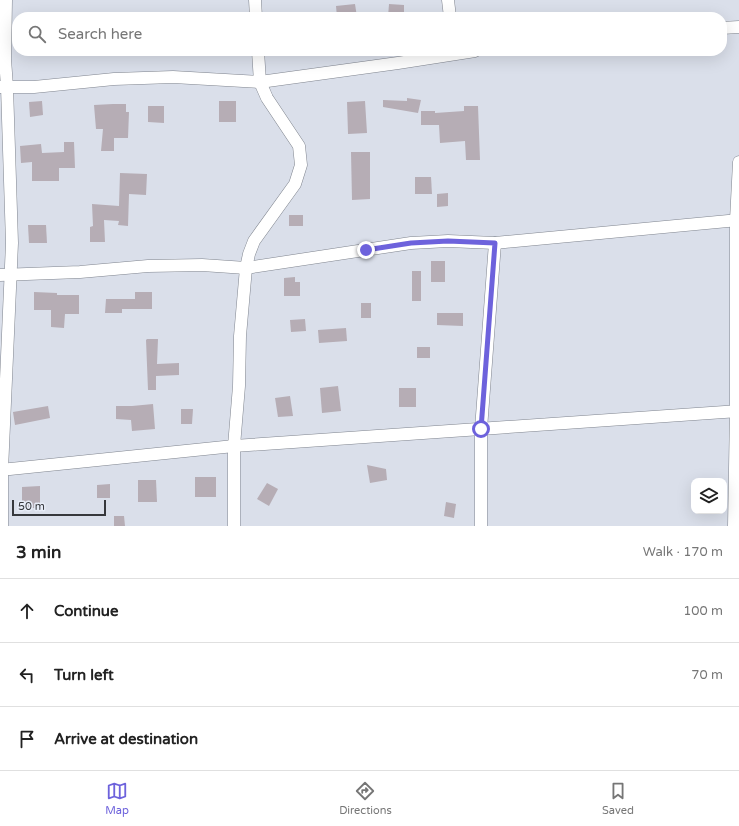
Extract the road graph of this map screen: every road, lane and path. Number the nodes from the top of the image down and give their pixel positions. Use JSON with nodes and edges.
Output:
{"nodes":[{"id":1,"x":6,"y":0,"type":"edge"},
{"id":2,"x":255,"y":0,"type":"edge"},
{"id":3,"x":448,"y":0,"type":"edge"},
{"id":4,"x":256,"y":12,"type":"edge"},
{"id":5,"x":449,"y":12,"type":"edge"},
{"id":6,"x":739,"y":27,"type":"edge"},
{"id":7,"x":727,"y":28,"type":"edge"},
{"id":8,"x":258,"y":56,"type":"edge"},
{"id":9,"x":437,"y":56,"type":"edge"},
{"id":10,"x":260,"y":82,"type":"junction"},
{"id":11,"x":3,"y":87,"type":"edge"},
{"id":12,"x":739,"y":162,"type":"edge"},
{"id":13,"x":738,"y":220,"type":"edge"},
{"id":14,"x":495,"y":243,"type":"junction"},
{"id":15,"x":246,"y":268,"type":"junction"},
{"id":16,"x":5,"y":275,"type":"edge"},
{"id":17,"x":738,"y":411,"type":"edge"},
{"id":18,"x":481,"y":429,"type":"junction"},
{"id":19,"x":234,"y":446,"type":"junction"},
{"id":20,"x":1,"y":470,"type":"edge"},
{"id":21,"x":2,"y":526,"type":"edge"},
{"id":22,"x":234,"y":526,"type":"edge"},
{"id":23,"x":481,"y":526,"type":"edge"},
{"id":24,"x":734,"y":526,"type":"edge"}],
"edges":[{"from":1,"to":11,"type":"street"},
{"from":2,"to":4,"type":"street"},
{"from":3,"to":5,"type":"street"},
{"from":6,"to":7,"type":"street"},
{"from":8,"to":10,"type":"street"},
{"from":9,"to":10,"type":"street"},
{"from":10,"to":11,"type":"street"},
{"from":10,"to":15,"type":"street"},
{"from":11,"to":16,"type":"street"},
{"from":12,"to":13,"type":"street"},
{"from":13,"to":14,"type":"street"},
{"from":13,"to":17,"type":"street"},
{"from":14,"to":15,"type":"street"},
{"from":14,"to":18,"type":"street"},
{"from":15,"to":16,"type":"street"},
{"from":15,"to":19,"type":"street"},
{"from":16,"to":20,"type":"street"},
{"from":17,"to":18,"type":"street"},
{"from":17,"to":24,"type":"street"},
{"from":18,"to":19,"type":"street"},
{"from":18,"to":23,"type":"street"},
{"from":19,"to":20,"type":"street"},
{"from":19,"to":22,"type":"street"},
{"from":20,"to":21,"type":"street"}]}
